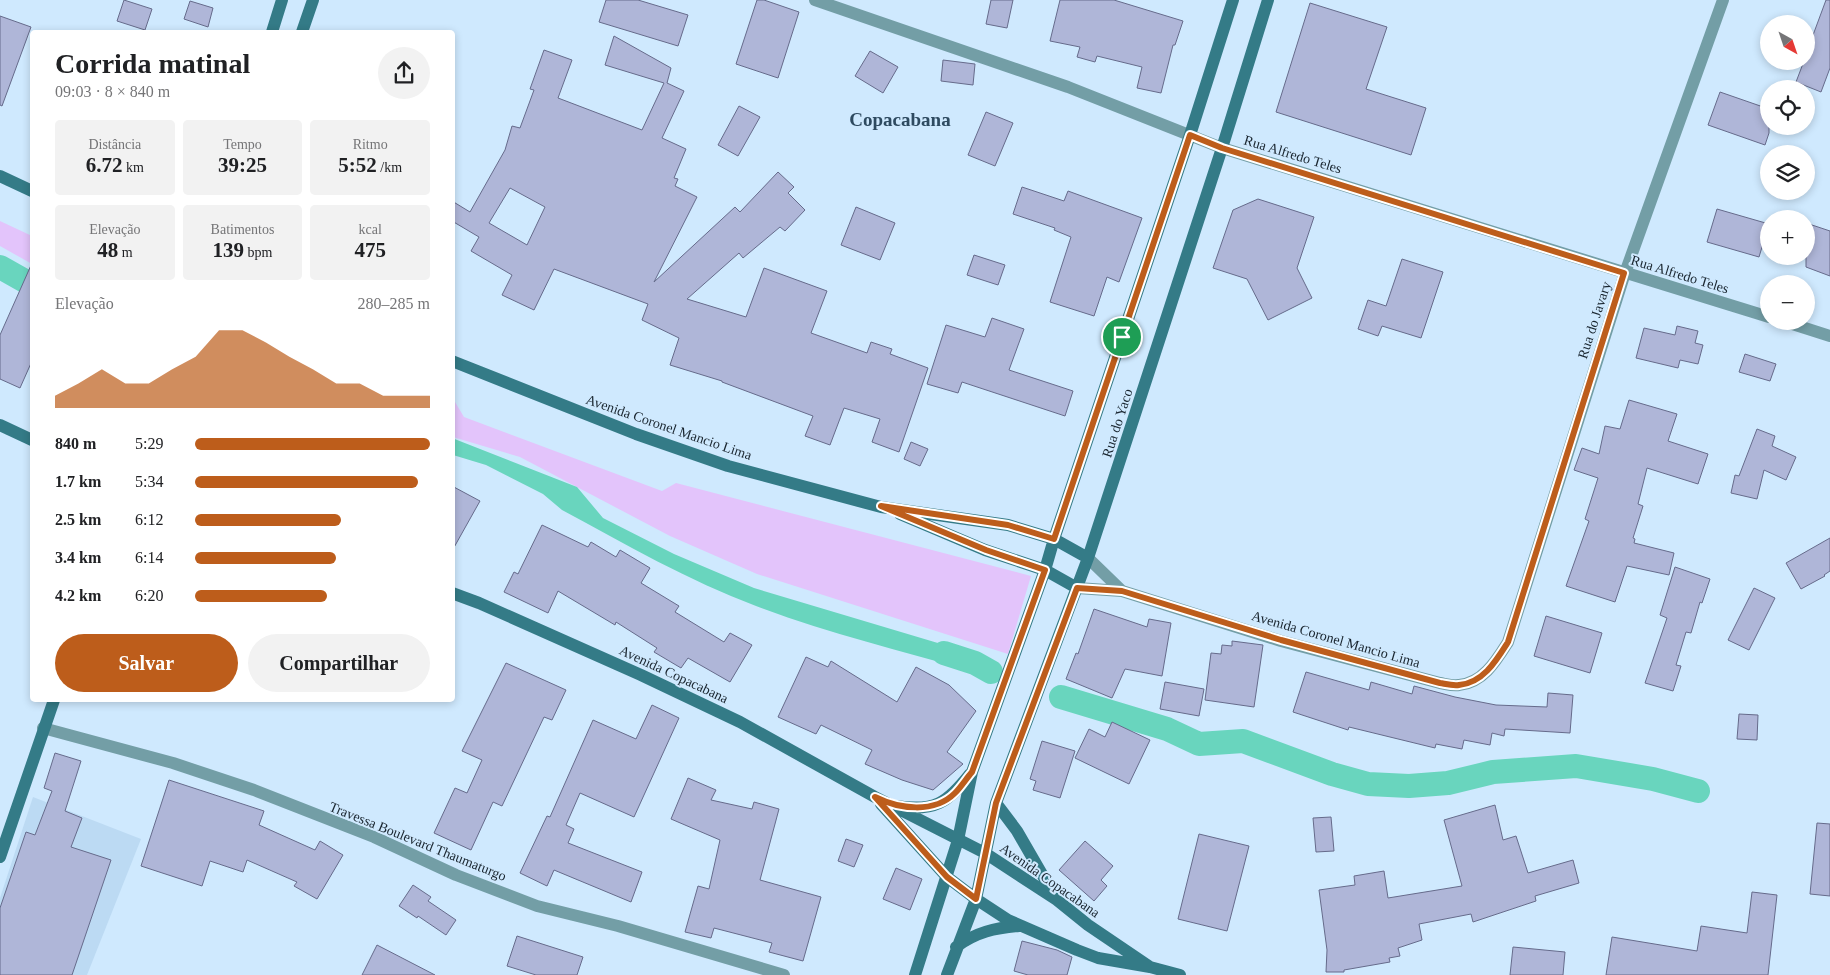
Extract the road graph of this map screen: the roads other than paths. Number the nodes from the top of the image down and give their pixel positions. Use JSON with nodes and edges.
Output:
{"nodes":[{"id":1,"x":282,"y":0,"type":"edge"},
{"id":2,"x":313,"y":0,"type":"edge"},
{"id":3,"x":815,"y":0,"type":"edge"},
{"id":4,"x":1233,"y":0,"type":"edge"},
{"id":5,"x":1268,"y":0,"type":"edge"},
{"id":6,"x":1723,"y":0,"type":"edge"},
{"id":7,"x":273,"y":30,"type":"edge"},
{"id":8,"x":303,"y":30,"type":"edge"},
{"id":9,"x":1190,"y":135,"type":"junction"},
{"id":10,"x":1222,"y":148,"type":"junction"},
{"id":11,"x":0,"y":176,"type":"edge"},
{"id":12,"x":30,"y":190,"type":"edge"},
{"id":13,"x":1624,"y":273,"type":"junction"},
{"id":14,"x":1760,"y":314,"type":"edge"},
{"id":15,"x":1811,"y":330,"type":"edge"},
{"id":16,"x":1830,"y":336,"type":"edge"},
{"id":17,"x":455,"y":363,"type":"edge"},
{"id":18,"x":0,"y":425,"type":"edge"},
{"id":19,"x":30,"y":439,"type":"edge"},
{"id":20,"x":881,"y":506,"type":"junction"},
{"id":21,"x":1054,"y":539,"type":"junction"},
{"id":22,"x":1088,"y":558,"type":"junction"},
{"id":23,"x":1045,"y":570,"type":"junction"},
{"id":24,"x":1077,"y":588,"type":"junction"},
{"id":25,"x":1122,"y":591,"type":"junction"},
{"id":26,"x":455,"y":594,"type":"edge"},
{"id":27,"x":1513,"y":623,"type":"joint"},
{"id":28,"x":53,"y":702,"type":"edge"},
{"id":29,"x":43,"y":728,"type":"junction"},
{"id":30,"x":972,"y":772,"type":"junction"},
{"id":31,"x":875,"y":797,"type":"junction"},
{"id":32,"x":996,"y":803,"type":"junction"},
{"id":33,"x":889,"y":805,"type":"junction"},
{"id":34,"x":958,"y":840,"type":"junction"},
{"id":35,"x":985,"y":852,"type":"junction"},
{"id":36,"x":0,"y":857,"type":"edge"},
{"id":37,"x":947,"y":877,"type":"junction"},
{"id":38,"x":976,"y":899,"type":"junction"},
{"id":39,"x":1057,"y":900,"type":"junction"},
{"id":40,"x":1022,"y":926,"type":"junction"},
{"id":41,"x":956,"y":947,"type":"junction"},
{"id":42,"x":1150,"y":967,"type":"junction"},
{"id":43,"x":784,"y":975,"type":"edge"},
{"id":44,"x":915,"y":975,"type":"edge"},
{"id":45,"x":947,"y":975,"type":"edge"},
{"id":46,"x":1180,"y":975,"type":"edge"}],
"edges":[{"from":1,"to":7,"type":"street"},
{"from":2,"to":8,"type":"street"},
{"from":3,"to":9,"type":"street","name":"Rua Alfredo Teles"},
{"from":4,"to":9,"type":"street","name":"Rua do Yaco"},
{"from":5,"to":10,"type":"street","name":"Rua do Yaco"},
{"from":6,"to":13,"type":"street","name":"Rua do Javary"},
{"from":9,"to":10,"type":"street","name":"Rua Alfredo Teles"},
{"from":9,"to":21,"type":"street","name":"Rua do Yaco"},
{"from":10,"to":13,"type":"street","name":"Rua Alfredo Teles"},
{"from":10,"to":22,"type":"street","name":"Rua do Yaco"},
{"from":11,"to":12,"type":"street"},
{"from":13,"to":14,"type":"street","name":"Rua Alfredo Teles"},
{"from":13,"to":27,"type":"street","name":"Rua do Javary"},
{"from":15,"to":16,"type":"street"},
{"from":17,"to":20,"type":"street","name":"Avenida Coronel Mancio Lima"},
{"from":18,"to":19,"type":"street"},
{"from":20,"to":21,"type":"street","name":"Avenida Coronel Mancio Lima"},
{"from":20,"to":23,"type":"street","name":"Avenida Coronel Mancio Lima"},
{"from":21,"to":22,"type":"street","name":"Avenida Coronel Mancio Lima"},
{"from":21,"to":23,"type":"street","name":"Rua do Yaco"},
{"from":22,"to":24,"type":"street","name":"Rua do Yaco"},
{"from":22,"to":25,"type":"street","name":"Avenida Coronel Mancio Lima"},
{"from":23,"to":24,"type":"street","name":"Avenida Coronel Mancio Lima"},
{"from":23,"to":30,"type":"street","name":"Rua do Yaco"},
{"from":24,"to":25,"type":"street","name":"Avenida Coronel Mancio Lima"},
{"from":24,"to":32,"type":"street","name":"Rua do Yaco"},
{"from":25,"to":27,"type":"street","name":"Avenida Coronel Mancio Lima"},
{"from":26,"to":31,"type":"street","name":"Avenida Copacabana"},
{"from":28,"to":29,"type":"street"},
{"from":29,"to":36,"type":"street"},
{"from":29,"to":43,"type":"street","name":"Travessa Boulevard Thaumaturgo"},
{"from":30,"to":33,"type":"street"},
{"from":30,"to":34,"type":"street","name":"Rua do Yaco"},
{"from":31,"to":33,"type":"street","name":"Avenida Copacabana"},
{"from":31,"to":37,"type":"street","name":"Avenida Copacabana"},
{"from":32,"to":35,"type":"street","name":"Rua do Yaco"},
{"from":32,"to":39,"type":"street"},
{"from":33,"to":34,"type":"street","name":"Avenida Copacabana"},
{"from":34,"to":35,"type":"street","name":"Avenida Copacabana"},
{"from":34,"to":37,"type":"street","name":"Rua do Yaco"},
{"from":35,"to":38,"type":"street","name":"Rua do Yaco"},
{"from":35,"to":39,"type":"street","name":"Avenida Copacabana"},
{"from":37,"to":38,"type":"street","name":"Avenida Copacabana"},
{"from":37,"to":44,"type":"street","name":"Rua do Yaco"},
{"from":38,"to":40,"type":"street","name":"Avenida Copacabana"},
{"from":38,"to":41,"type":"street","name":"Rua do Yaco"},
{"from":39,"to":42,"type":"street","name":"Avenida Copacabana"},
{"from":40,"to":41,"type":"street"},
{"from":40,"to":42,"type":"street","name":"Avenida Copacabana"},
{"from":41,"to":45,"type":"street","name":"Rua do Yaco"},
{"from":42,"to":46,"type":"street","name":"Avenida Copacabana"}]}
